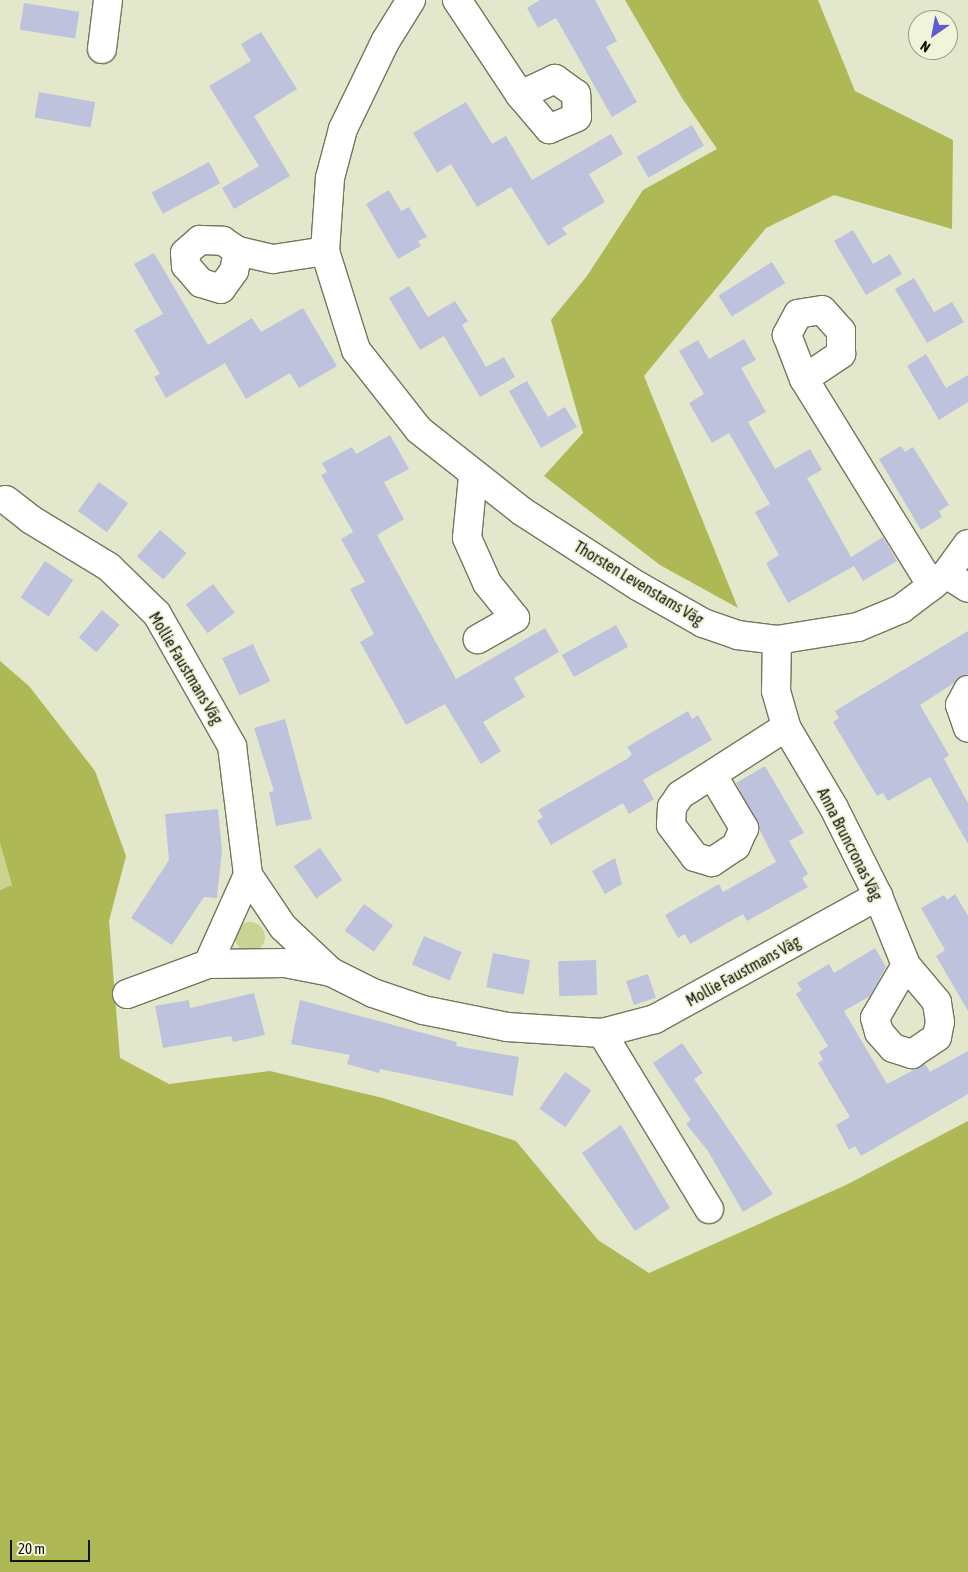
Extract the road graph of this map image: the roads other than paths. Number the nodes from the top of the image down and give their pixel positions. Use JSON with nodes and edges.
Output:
{"nodes":[{"id":1,"x":108,"y":0,"type":"edge"},
{"id":2,"x":411,"y":0,"type":"edge"},
{"id":3,"x":457,"y":0,"type":"edge"},
{"id":4,"x":102,"y":49,"type":"dead end"},
{"id":5,"x":520,"y":95,"type":"dead end"},
{"id":6,"x":238,"y":251,"type":"dead end"},
{"id":7,"x":325,"y":251,"type":"junction"},
{"id":8,"x":804,"y":379,"type":"dead end"},
{"id":9,"x":473,"y":476,"type":"junction"},
{"id":10,"x":6,"y":500,"type":"dead end"},
{"id":11,"x":968,"y":544,"type":"edge"},
{"id":12,"x":949,"y":583,"type":"edge"},
{"id":13,"x":478,"y":639,"type":"dead end"},
{"id":14,"x":776,"y":640,"type":"junction"},
{"id":15,"x":968,"y":690,"type":"edge"},
{"id":16,"x":786,"y":727,"type":"junction"},
{"id":17,"x":968,"y":728,"type":"edge"},
{"id":18,"x":713,"y":776,"type":"dead end"},
{"id":19,"x":248,"y":875,"type":"junction"},
{"id":20,"x":878,"y":896,"type":"junction"},
{"id":21,"x":208,"y":964,"type":"junction"},
{"id":22,"x":906,"y":965,"type":"dead end"},
{"id":23,"x":331,"y":972,"type":"junction"},
{"id":24,"x":127,"y":994,"type":"dead end"},
{"id":25,"x":602,"y":1033,"type":"junction"},
{"id":26,"x":709,"y":1209,"type":"dead end"}],
"edges":[{"from":1,"to":4,"type":"street"},
{"from":2,"to":7,"type":"street","name":"Thorsten Levenstams Väg"},
{"from":3,"to":5,"type":"street"},
{"from":6,"to":7,"type":"street"},
{"from":7,"to":9,"type":"street","name":"Thorsten Levenstams Väg"},
{"from":8,"to":12,"type":"street"},
{"from":9,"to":13,"type":"street"},
{"from":9,"to":14,"type":"street","name":"Thorsten Levenstams Väg"},
{"from":10,"to":19,"type":"street","name":"Mollie Faustmans Väg"},
{"from":11,"to":12,"type":"street","name":"Thorsten Levenstams Väg"},
{"from":12,"to":14,"type":"street","name":"Thorsten Levenstams Väg"},
{"from":14,"to":16,"type":"street","name":"Anna Bruncronas Väg"},
{"from":15,"to":17,"type":"street"},
{"from":16,"to":18,"type":"street"},
{"from":16,"to":20,"type":"street","name":"Anna Bruncronas Väg"},
{"from":19,"to":21,"type":"street"},
{"from":19,"to":23,"type":"street","name":"Mollie Faustmans Väg"},
{"from":20,"to":22,"type":"street","name":"Anna Bruncronas Väg"},
{"from":20,"to":25,"type":"street","name":"Mollie Faustmans Väg"},
{"from":21,"to":23,"type":"street","name":"Mollie Faustmans Väg"},
{"from":21,"to":24,"type":"street","name":"Mollie Faustmans Väg"},
{"from":23,"to":25,"type":"street","name":"Mollie Faustmans Väg"},
{"from":25,"to":26,"type":"street"}]}
